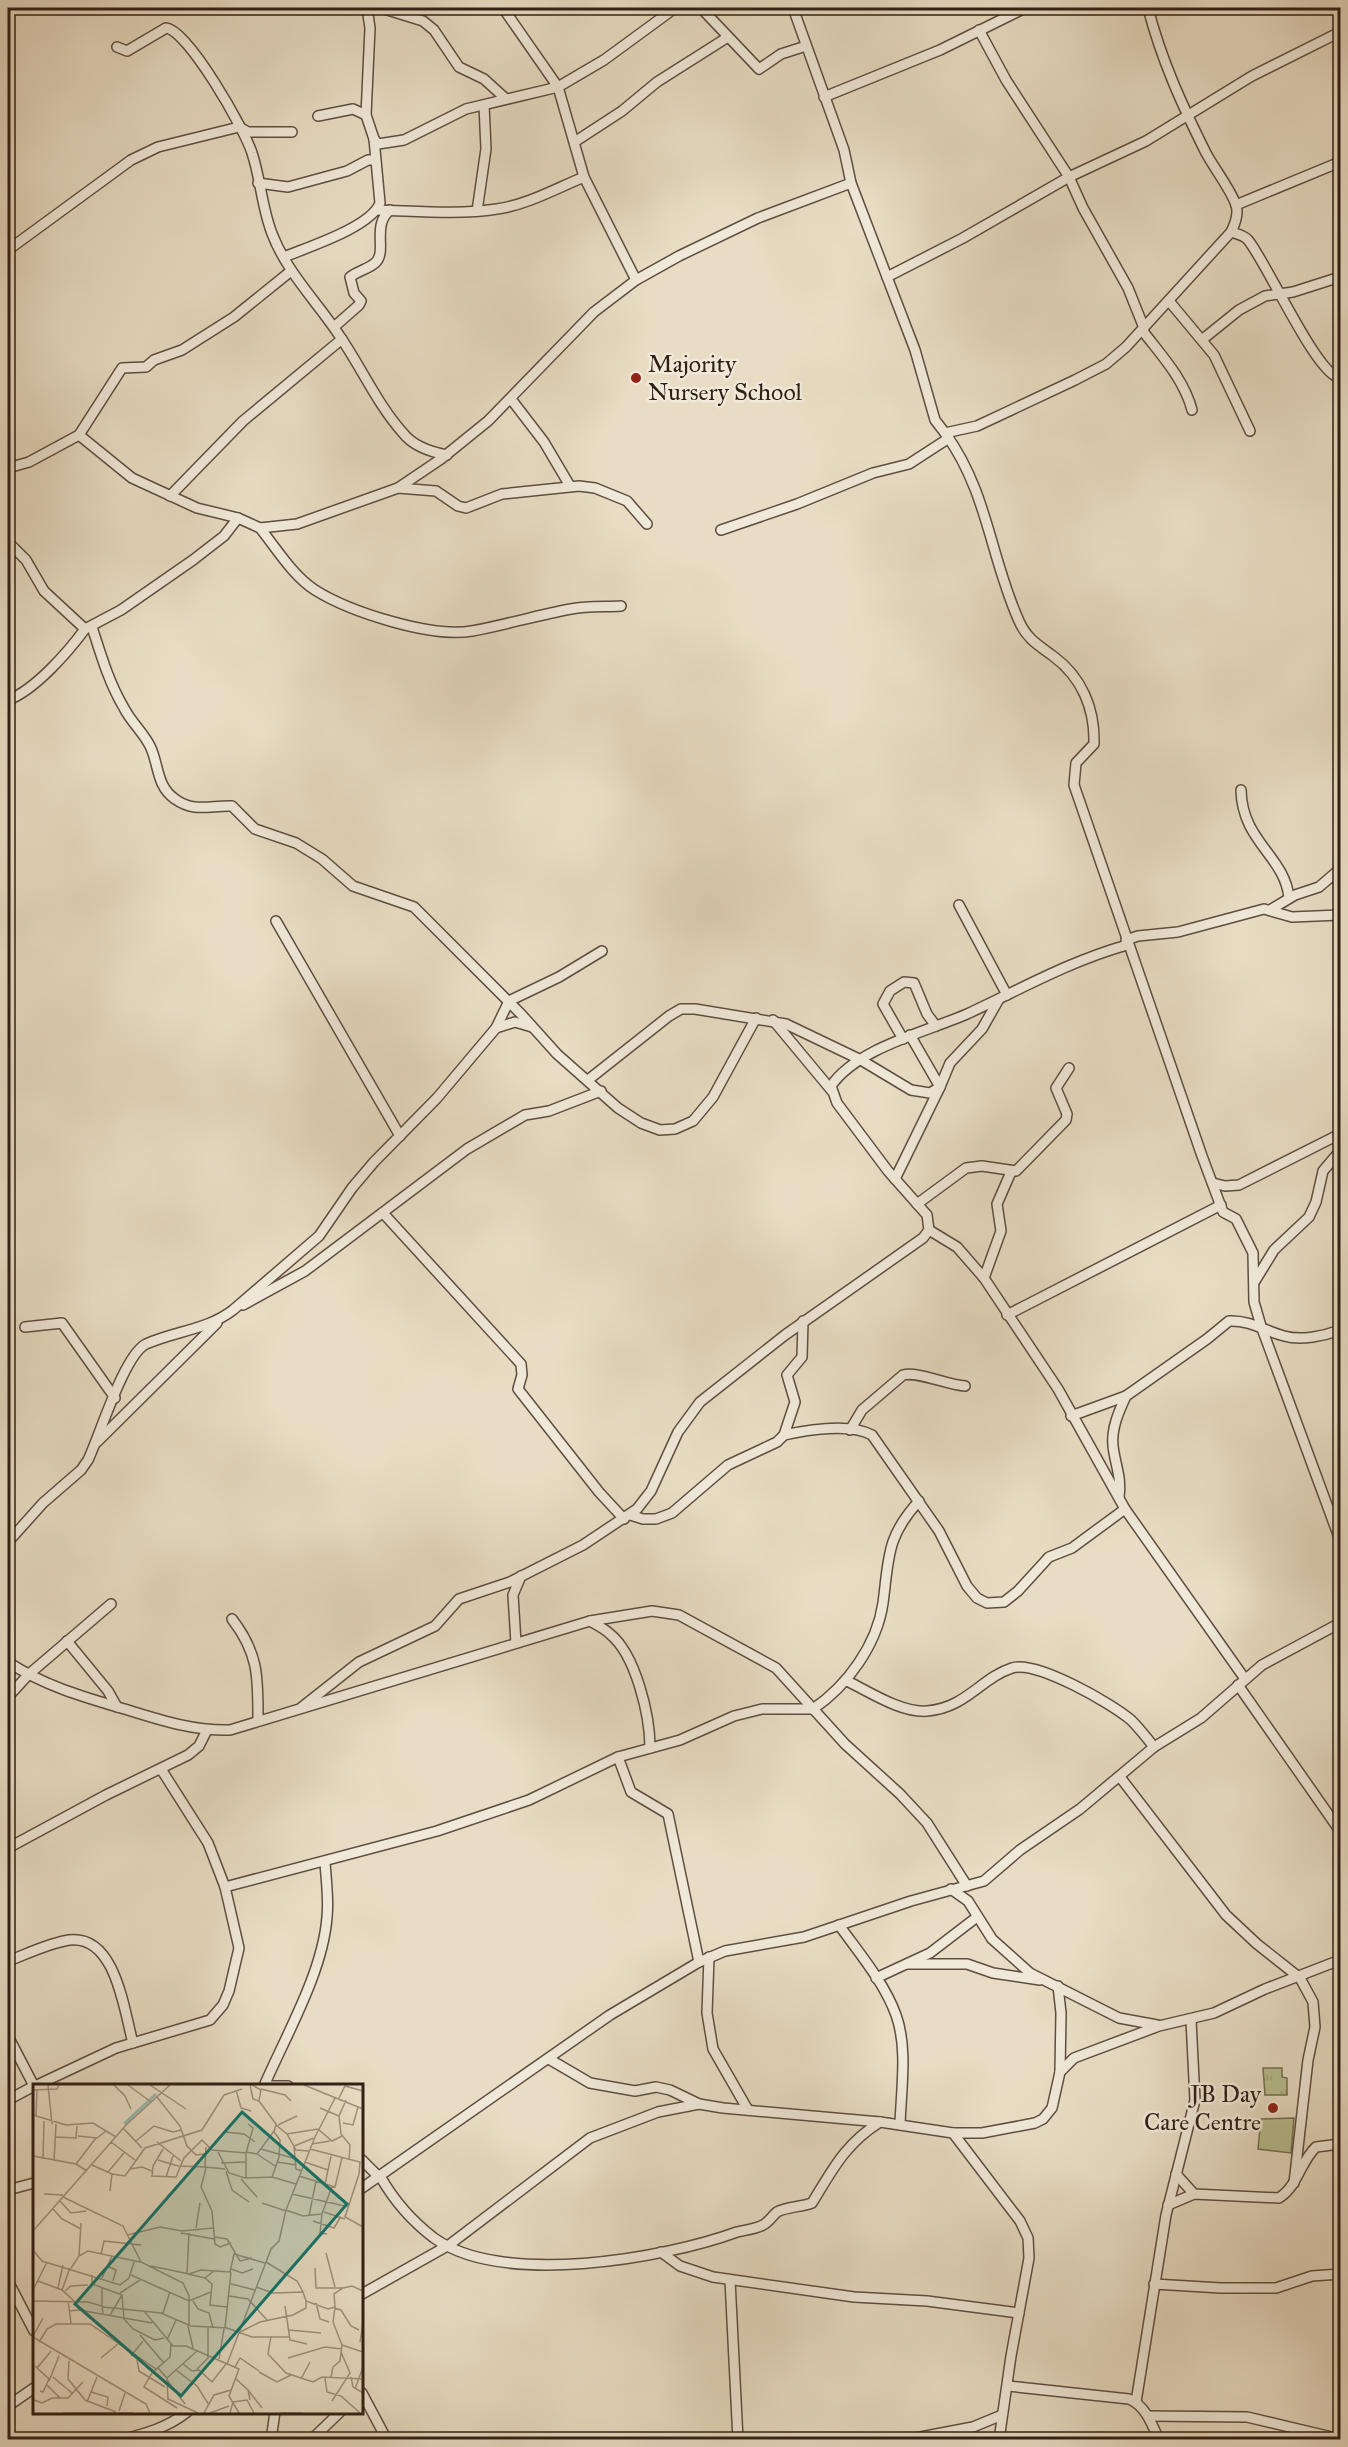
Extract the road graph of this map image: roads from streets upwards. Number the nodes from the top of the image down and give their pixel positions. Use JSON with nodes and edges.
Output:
{"nodes":[{"id":1,"x":367,"y":8,"type":"edge"},
{"id":2,"x":381,"y":8,"type":"edge"},
{"id":3,"x":503,"y":8,"type":"edge"},
{"id":4,"x":675,"y":8,"type":"edge"},
{"id":5,"x":701,"y":8,"type":"edge"},
{"id":6,"x":794,"y":8,"type":"edge"},
{"id":7,"x":1025,"y":8,"type":"edge"},
{"id":8,"x":1148,"y":8,"type":"edge"},
{"id":9,"x":979,"y":30,"type":"junction"},
{"id":10,"x":1341,"y":32,"type":"edge"},
{"id":11,"x":728,"y":37,"type":"junction"},
{"id":12,"x":117,"y":46,"type":"dead end"},
{"id":13,"x":806,"y":46,"type":"junction"},
{"id":14,"x":558,"y":87,"type":"junction"},
{"id":15,"x":824,"y":97,"type":"junction"},
{"id":16,"x":507,"y":99,"type":"junction"},
{"id":17,"x":484,"y":105,"type":"junction"},
{"id":18,"x":366,"y":115,"type":"junction"},
{"id":19,"x":318,"y":116,"type":"dead end"},
{"id":20,"x":1188,"y":117,"type":"junction"},
{"id":21,"x":239,"y":127,"type":"junction"},
{"id":22,"x":292,"y":132,"type":"dead end"},
{"id":23,"x":374,"y":139,"type":"junction"},
{"id":24,"x":576,"y":141,"type":"junction"},
{"id":25,"x":374,"y":160,"type":"junction"},
{"id":26,"x":1341,"y":162,"type":"edge"},
{"id":27,"x":584,"y":177,"type":"junction"},
{"id":28,"x":1069,"y":177,"type":"junction"},
{"id":29,"x":258,"y":183,"type":"junction"},
{"id":30,"x":852,"y":183,"type":"junction"},
{"id":31,"x":1236,"y":205,"type":"junction"},
{"id":32,"x":377,"y":210,"type":"junction"},
{"id":33,"x":390,"y":210,"type":"junction"},
{"id":34,"x":477,"y":211,"type":"junction"},
{"id":35,"x":1231,"y":232,"type":"junction"},
{"id":36,"x":8,"y":250,"type":"edge"},
{"id":37,"x":284,"y":257,"type":"junction"},
{"id":38,"x":291,"y":271,"type":"junction"},
{"id":39,"x":887,"y":277,"type":"junction"},
{"id":40,"x":1341,"y":277,"type":"edge"},
{"id":41,"x":636,"y":280,"type":"junction"},
{"id":42,"x":1280,"y":294,"type":"junction"},
{"id":43,"x":1169,"y":301,"type":"junction"},
{"id":44,"x":334,"y":327,"type":"junction"},
{"id":45,"x":1143,"y":329,"type":"junction"},
{"id":46,"x":342,"y":339,"type":"junction"},
{"id":47,"x":1203,"y":339,"type":"junction"},
{"id":48,"x":1341,"y":378,"type":"edge"},
{"id":49,"x":511,"y":399,"type":"junction"},
{"id":50,"x":1192,"y":410,"type":"dead end"},
{"id":51,"x":1250,"y":430,"type":"dead end"},
{"id":52,"x":79,"y":435,"type":"junction"},
{"id":53,"x":947,"y":436,"type":"junction"},
{"id":54,"x":447,"y":455,"type":"junction"},
{"id":55,"x":8,"y":468,"type":"edge"},
{"id":56,"x":570,"y":486,"type":"junction"},
{"id":57,"x":398,"y":488,"type":"junction"},
{"id":58,"x":170,"y":496,"type":"junction"},
{"id":59,"x":238,"y":518,"type":"junction"},
{"id":60,"x":647,"y":524,"type":"dead end"},
{"id":61,"x":260,"y":528,"type":"junction"},
{"id":62,"x":721,"y":530,"type":"dead end"},
{"id":63,"x":8,"y":542,"type":"edge"},
{"id":64,"x":621,"y":606,"type":"dead end"},
{"id":65,"x":88,"y":628,"type":"junction"},
{"id":66,"x":8,"y":700,"type":"edge"},
{"id":67,"x":1242,"y":790,"type":"dead end"},
{"id":68,"x":1341,"y":869,"type":"edge"},
{"id":69,"x":1289,"y":898,"type":"junction"},
{"id":70,"x":959,"y":905,"type":"dead end"},
{"id":71,"x":1270,"y":910,"type":"junction"},
{"id":72,"x":1341,"y":915,"type":"edge"},
{"id":73,"x":276,"y":921,"type":"dead end"},
{"id":74,"x":1126,"y":943,"type":"junction"},
{"id":75,"x":602,"y":951,"type":"dead end"},
{"id":76,"x":1003,"y":997,"type":"junction"},
{"id":77,"x":509,"y":1001,"type":"junction"},
{"id":78,"x":756,"y":1018,"type":"junction"},
{"id":79,"x":773,"y":1020,"type":"junction"},
{"id":80,"x":936,"y":1026,"type":"junction"},
{"id":81,"x":532,"y":1027,"type":"junction"},
{"id":82,"x":496,"y":1028,"type":"junction"},
{"id":83,"x":907,"y":1037,"type":"junction"},
{"id":84,"x":861,"y":1060,"type":"junction"},
{"id":85,"x":812,"y":1068,"type":"junction"},
{"id":86,"x":1069,"y":1068,"type":"dead end"},
{"id":87,"x":843,"y":1073,"type":"junction"},
{"id":88,"x":588,"y":1080,"type":"junction"},
{"id":89,"x":940,"y":1087,"type":"junction"},
{"id":90,"x":601,"y":1091,"type":"junction"},
{"id":91,"x":831,"y":1091,"type":"junction"},
{"id":92,"x":1341,"y":1134,"type":"edge"},
{"id":93,"x":400,"y":1136,"type":"junction"},
{"id":94,"x":1341,"y":1151,"type":"edge"},
{"id":95,"x":1011,"y":1172,"type":"junction"},
{"id":96,"x":895,"y":1179,"type":"junction"},
{"id":97,"x":1213,"y":1183,"type":"junction"},
{"id":98,"x":917,"y":1204,"type":"junction"},
{"id":99,"x":1221,"y":1205,"type":"junction"},
{"id":100,"x":383,"y":1213,"type":"junction"},
{"id":101,"x":929,"y":1230,"type":"junction"},
{"id":102,"x":984,"y":1278,"type":"junction"},
{"id":103,"x":1255,"y":1281,"type":"junction"},
{"id":104,"x":233,"y":1310,"type":"junction"},
{"id":105,"x":1007,"y":1315,"type":"junction"},
{"id":106,"x":219,"y":1321,"type":"junction"},
{"id":107,"x":803,"y":1322,"type":"junction"},
{"id":108,"x":25,"y":1326,"type":"dead end"},
{"id":109,"x":1261,"y":1326,"type":"junction"},
{"id":110,"x":1341,"y":1329,"type":"edge"},
{"id":111,"x":965,"y":1386,"type":"dead end"},
{"id":112,"x":1126,"y":1396,"type":"junction"},
{"id":113,"x":114,"y":1398,"type":"junction"},
{"id":114,"x":1071,"y":1416,"type":"junction"},
{"id":115,"x":850,"y":1430,"type":"junction"},
{"id":116,"x":784,"y":1435,"type":"junction"},
{"id":117,"x":96,"y":1444,"type":"junction"},
{"id":118,"x":1119,"y":1497,"type":"junction"},
{"id":119,"x":920,"y":1501,"type":"junction"},
{"id":120,"x":1125,"y":1509,"type":"junction"},
{"id":121,"x":627,"y":1517,"type":"junction"},
{"id":122,"x":1341,"y":1540,"type":"edge"},
{"id":123,"x":8,"y":1542,"type":"edge"},
{"id":124,"x":521,"y":1576,"type":"junction"},
{"id":125,"x":111,"y":1604,"type":"dead end"},
{"id":126,"x":232,"y":1619,"type":"dead end"},
{"id":127,"x":590,"y":1621,"type":"junction"},
{"id":128,"x":1341,"y":1623,"type":"edge"},
{"id":129,"x":67,"y":1641,"type":"junction"},
{"id":130,"x":516,"y":1643,"type":"junction"},
{"id":131,"x":8,"y":1662,"type":"edge"},
{"id":132,"x":28,"y":1675,"type":"junction"},
{"id":133,"x":847,"y":1681,"type":"junction"},
{"id":134,"x":1241,"y":1682,"type":"junction"},
{"id":135,"x":8,"y":1697,"type":"edge"},
{"id":136,"x":117,"y":1707,"type":"junction"},
{"id":137,"x":302,"y":1707,"type":"junction"},
{"id":138,"x":813,"y":1709,"type":"junction"},
{"id":139,"x":258,"y":1720,"type":"junction"},
{"id":140,"x":207,"y":1730,"type":"junction"},
{"id":141,"x":1154,"y":1747,"type":"junction"},
{"id":142,"x":650,"y":1748,"type":"junction"},
{"id":143,"x":618,"y":1757,"type":"junction"},
{"id":144,"x":161,"y":1769,"type":"junction"},
{"id":145,"x":1120,"y":1778,"type":"junction"},
{"id":146,"x":1341,"y":1832,"type":"edge"},
{"id":147,"x":8,"y":1848,"type":"edge"},
{"id":148,"x":325,"y":1862,"type":"junction"},
{"id":149,"x":967,"y":1886,"type":"junction"},
{"id":150,"x":225,"y":1887,"type":"junction"},
{"id":151,"x":951,"y":1889,"type":"junction"},
{"id":152,"x":977,"y":1917,"type":"junction"},
{"id":153,"x":839,"y":1925,"type":"junction"},
{"id":154,"x":709,"y":1957,"type":"junction"},
{"id":155,"x":1341,"y":1960,"type":"edge"},
{"id":156,"x":8,"y":1961,"type":"edge"},
{"id":157,"x":699,"y":1962,"type":"junction"},
{"id":158,"x":907,"y":1964,"type":"junction"},
{"id":159,"x":876,"y":1978,"type":"junction"},
{"id":160,"x":1300,"y":1978,"type":"junction"},
{"id":161,"x":1047,"y":1981,"type":"junction"},
{"id":162,"x":1058,"y":1986,"type":"junction"},
{"id":163,"x":1191,"y":2020,"type":"junction"},
{"id":164,"x":1159,"y":2026,"type":"junction"},
{"id":165,"x":8,"y":2036,"type":"edge"},
{"id":166,"x":133,"y":2043,"type":"junction"},
{"id":167,"x":549,"y":2059,"type":"junction"},
{"id":168,"x":1060,"y":2072,"type":"junction"},
{"id":169,"x":33,"y":2084,"type":"edge"},
{"id":170,"x":37,"y":2084,"type":"edge"},
{"id":171,"x":265,"y":2084,"type":"edge"},
{"id":172,"x":33,"y":2087,"type":"edge"},
{"id":173,"x":8,"y":2100,"type":"edge"},
{"id":174,"x":699,"y":2104,"type":"junction"},
{"id":175,"x":748,"y":2110,"type":"junction"},
{"id":176,"x":880,"y":2122,"type":"junction"},
{"id":177,"x":900,"y":2125,"type":"junction"},
{"id":178,"x":953,"y":2133,"type":"junction"},
{"id":179,"x":1341,"y":2144,"type":"edge"},
{"id":180,"x":363,"y":2161,"type":"edge"},
{"id":181,"x":1176,"y":2174,"type":"junction"},
{"id":182,"x":380,"y":2176,"type":"junction"},
{"id":183,"x":33,"y":2183,"type":"edge"},
{"id":184,"x":1294,"y":2183,"type":"junction"},
{"id":185,"x":363,"y":2187,"type":"edge"},
{"id":186,"x":8,"y":2190,"type":"edge"},
{"id":187,"x":1194,"y":2194,"type":"junction"},
{"id":188,"x":1168,"y":2205,"type":"junction"},
{"id":189,"x":449,"y":2245,"type":"junction"},
{"id":190,"x":661,"y":2252,"type":"junction"},
{"id":191,"x":1341,"y":2274,"type":"edge"},
{"id":192,"x":730,"y":2280,"type":"junction"},
{"id":193,"x":8,"y":2281,"type":"edge"},
{"id":194,"x":1154,"y":2284,"type":"junction"},
{"id":195,"x":363,"y":2293,"type":"edge"},
{"id":196,"x":1019,"y":2313,"type":"junction"},
{"id":197,"x":33,"y":2329,"type":"edge"},
{"id":198,"x":1008,"y":2386,"type":"junction"},
{"id":199,"x":33,"y":2389,"type":"edge"},
{"id":200,"x":363,"y":2395,"type":"edge"},
{"id":201,"x":1136,"y":2402,"type":"junction"},
{"id":202,"x":8,"y":2406,"type":"edge"},
{"id":203,"x":185,"y":2414,"type":"edge"},
{"id":204,"x":274,"y":2414,"type":"edge"},
{"id":205,"x":338,"y":2414,"type":"edge"},
{"id":206,"x":1002,"y":2415,"type":"junction"},
{"id":207,"x":1148,"y":2416,"type":"junction"},
{"id":208,"x":120,"y":2439,"type":"edge"},
{"id":209,"x":271,"y":2439,"type":"edge"},
{"id":210,"x":311,"y":2439,"type":"edge"},
{"id":211,"x":387,"y":2439,"type":"edge"},
{"id":212,"x":738,"y":2439,"type":"edge"},
{"id":213,"x":905,"y":2439,"type":"edge"},
{"id":214,"x":999,"y":2439,"type":"edge"},
{"id":215,"x":1159,"y":2439,"type":"edge"},
{"id":216,"x":1341,"y":2439,"type":"edge"}],
"edges":[{"from":1,"to":18,"type":"street"},
{"from":2,"to":16,"type":"street"},
{"from":3,"to":14,"type":"street"},
{"from":4,"to":14,"type":"street"},
{"from":5,"to":11,"type":"street"},
{"from":6,"to":13,"type":"street"},
{"from":7,"to":9,"type":"street"},
{"from":8,"to":20,"type":"street"},
{"from":9,"to":15,"type":"street"},
{"from":9,"to":28,"type":"street"},
{"from":10,"to":20,"type":"street"},
{"from":11,"to":13,"type":"street"},
{"from":11,"to":24,"type":"street"},
{"from":12,"to":21,"type":"street"},
{"from":13,"to":15,"type":"street"},
{"from":14,"to":16,"type":"street"},
{"from":14,"to":24,"type":"street"},
{"from":15,"to":30,"type":"street"},
{"from":16,"to":17,"type":"street"},
{"from":17,"to":23,"type":"street"},
{"from":17,"to":34,"type":"street"},
{"from":18,"to":19,"type":"street"},
{"from":18,"to":23,"type":"street"},
{"from":20,"to":28,"type":"street"},
{"from":20,"to":31,"type":"street"},
{"from":21,"to":22,"type":"street"},
{"from":21,"to":29,"type":"street"},
{"from":21,"to":36,"type":"street"},
{"from":23,"to":25,"type":"street"},
{"from":24,"to":27,"type":"street"},
{"from":25,"to":29,"type":"street"},
{"from":25,"to":32,"type":"street"},
{"from":26,"to":31,"type":"street"},
{"from":27,"to":34,"type":"street"},
{"from":27,"to":41,"type":"street"},
{"from":28,"to":39,"type":"street"},
{"from":28,"to":45,"type":"street"},
{"from":29,"to":37,"type":"street"},
{"from":30,"to":39,"type":"street"},
{"from":30,"to":41,"type":"street"},
{"from":31,"to":35,"type":"street"},
{"from":32,"to":33,"type":"street"},
{"from":32,"to":37,"type":"street"},
{"from":33,"to":34,"type":"street"},
{"from":33,"to":44,"type":"street"},
{"from":35,"to":42,"type":"street"},
{"from":35,"to":43,"type":"street"},
{"from":37,"to":38,"type":"street"},
{"from":38,"to":44,"type":"street"},
{"from":38,"to":52,"type":"street"},
{"from":39,"to":53,"type":"street"},
{"from":40,"to":42,"type":"street"},
{"from":41,"to":49,"type":"street"},
{"from":42,"to":47,"type":"street"},
{"from":42,"to":48,"type":"street"},
{"from":43,"to":45,"type":"street"},
{"from":43,"to":47,"type":"street"},
{"from":44,"to":46,"type":"street"},
{"from":45,"to":50,"type":"street"},
{"from":45,"to":53,"type":"street"},
{"from":46,"to":54,"type":"street"},
{"from":46,"to":58,"type":"street"},
{"from":47,"to":51,"type":"street"},
{"from":49,"to":54,"type":"street"},
{"from":49,"to":56,"type":"street"},
{"from":52,"to":55,"type":"street"},
{"from":52,"to":58,"type":"street"},
{"from":53,"to":62,"type":"street"},
{"from":53,"to":74,"type":"street"},
{"from":54,"to":57,"type":"street"},
{"from":56,"to":57,"type":"street"},
{"from":56,"to":60,"type":"street"},
{"from":57,"to":61,"type":"street"},
{"from":58,"to":59,"type":"street"},
{"from":59,"to":61,"type":"street"},
{"from":59,"to":65,"type":"street"},
{"from":61,"to":64,"type":"street"},
{"from":63,"to":65,"type":"street"},
{"from":65,"to":66,"type":"street"},
{"from":65,"to":77,"type":"street"},
{"from":67,"to":69,"type":"street"},
{"from":68,"to":69,"type":"street"},
{"from":69,"to":71,"type":"street"},
{"from":70,"to":76,"type":"street"},
{"from":71,"to":72,"type":"street"},
{"from":71,"to":74,"type":"street"},
{"from":73,"to":93,"type":"street"},
{"from":74,"to":76,"type":"street"},
{"from":74,"to":97,"type":"street"},
{"from":75,"to":77,"type":"street"},
{"from":76,"to":80,"type":"street"},
{"from":76,"to":89,"type":"street"},
{"from":77,"to":81,"type":"street"},
{"from":77,"to":82,"type":"street"},
{"from":78,"to":79,"type":"street"},
{"from":78,"to":88,"type":"street"},
{"from":78,"to":90,"type":"street"},
{"from":79,"to":84,"type":"street"},
{"from":79,"to":85,"type":"street"},
{"from":80,"to":83,"type":"street"},
{"from":80,"to":83,"type":"street"},
{"from":81,"to":82,"type":"street"},
{"from":81,"to":88,"type":"street"},
{"from":82,"to":93,"type":"street"},
{"from":83,"to":84,"type":"street"},
{"from":83,"to":89,"type":"street"},
{"from":84,"to":87,"type":"street"},
{"from":84,"to":89,"type":"street"},
{"from":85,"to":87,"type":"street"},
{"from":85,"to":91,"type":"street"},
{"from":86,"to":95,"type":"street"},
{"from":87,"to":91,"type":"street"},
{"from":88,"to":90,"type":"street"},
{"from":89,"to":96,"type":"street"},
{"from":90,"to":100,"type":"street"},
{"from":91,"to":96,"type":"street"},
{"from":92,"to":97,"type":"street"},
{"from":93,"to":104,"type":"street"},
{"from":94,"to":103,"type":"street"},
{"from":95,"to":98,"type":"street"},
{"from":95,"to":102,"type":"street"},
{"from":96,"to":98,"type":"street"},
{"from":97,"to":99,"type":"street"},
{"from":98,"to":101,"type":"street"},
{"from":99,"to":103,"type":"street"},
{"from":99,"to":105,"type":"street"},
{"from":100,"to":104,"type":"street"},
{"from":100,"to":121,"type":"street"},
{"from":101,"to":102,"type":"street"},
{"from":101,"to":107,"type":"street"},
{"from":102,"to":105,"type":"street"},
{"from":103,"to":109,"type":"street"},
{"from":104,"to":106,"type":"street"},
{"from":105,"to":114,"type":"street"},
{"from":106,"to":113,"type":"street"},
{"from":106,"to":117,"type":"street"},
{"from":107,"to":116,"type":"street"},
{"from":107,"to":121,"type":"street"},
{"from":108,"to":113,"type":"street"},
{"from":109,"to":110,"type":"street"},
{"from":109,"to":112,"type":"street"},
{"from":109,"to":122,"type":"street"},
{"from":111,"to":115,"type":"street"},
{"from":112,"to":114,"type":"street"},
{"from":112,"to":118,"type":"street"},
{"from":113,"to":117,"type":"street"},
{"from":114,"to":118,"type":"street"},
{"from":115,"to":116,"type":"street"},
{"from":115,"to":119,"type":"street"},
{"from":116,"to":121,"type":"street"},
{"from":117,"to":123,"type":"street"},
{"from":118,"to":120,"type":"street"},
{"from":119,"to":120,"type":"street"},
{"from":119,"to":133,"type":"street"},
{"from":120,"to":134,"type":"street"},
{"from":121,"to":124,"type":"street"},
{"from":124,"to":130,"type":"street"},
{"from":124,"to":137,"type":"street"},
{"from":125,"to":129,"type":"street"},
{"from":126,"to":139,"type":"street"},
{"from":127,"to":130,"type":"street"},
{"from":127,"to":138,"type":"street"},
{"from":127,"to":142,"type":"street"},
{"from":128,"to":134,"type":"street"},
{"from":129,"to":132,"type":"street"},
{"from":129,"to":136,"type":"street"},
{"from":130,"to":137,"type":"street"},
{"from":131,"to":132,"type":"street"},
{"from":132,"to":135,"type":"street"},
{"from":132,"to":136,"type":"street"},
{"from":133,"to":138,"type":"street"},
{"from":133,"to":141,"type":"street"},
{"from":134,"to":141,"type":"street"},
{"from":134,"to":146,"type":"street"},
{"from":136,"to":140,"type":"street"},
{"from":137,"to":139,"type":"street"},
{"from":138,"to":142,"type":"street"},
{"from":138,"to":149,"type":"street"},
{"from":139,"to":140,"type":"street"},
{"from":140,"to":144,"type":"street"},
{"from":141,"to":145,"type":"street"},
{"from":142,"to":143,"type":"street"},
{"from":143,"to":148,"type":"street"},
{"from":143,"to":157,"type":"street"},
{"from":144,"to":147,"type":"street"},
{"from":144,"to":150,"type":"street"},
{"from":145,"to":149,"type":"street"},
{"from":145,"to":160,"type":"street"},
{"from":148,"to":150,"type":"street"},
{"from":148,"to":171,"type":"street"},
{"from":149,"to":151,"type":"street"},
{"from":150,"to":166,"type":"street"},
{"from":151,"to":152,"type":"street"},
{"from":151,"to":153,"type":"street"},
{"from":152,"to":158,"type":"street"},
{"from":152,"to":161,"type":"street"},
{"from":153,"to":154,"type":"street"},
{"from":153,"to":159,"type":"street"},
{"from":154,"to":157,"type":"street"},
{"from":154,"to":175,"type":"street"},
{"from":155,"to":160,"type":"street"},
{"from":156,"to":166,"type":"street"},
{"from":157,"to":167,"type":"street"},
{"from":158,"to":159,"type":"street"},
{"from":158,"to":161,"type":"street"},
{"from":159,"to":177,"type":"street"},
{"from":160,"to":163,"type":"street"},
{"from":160,"to":184,"type":"street"},
{"from":161,"to":162,"type":"street"},
{"from":162,"to":164,"type":"street"},
{"from":162,"to":168,"type":"street"},
{"from":163,"to":164,"type":"street"},
{"from":163,"to":181,"type":"street"},
{"from":164,"to":168,"type":"street"},
{"from":165,"to":169,"type":"street"},
{"from":166,"to":170,"type":"street"},
{"from":167,"to":174,"type":"street"},
{"from":167,"to":182,"type":"street"},
{"from":168,"to":178,"type":"street"},
{"from":172,"to":173,"type":"street"},
{"from":174,"to":175,"type":"street"},
{"from":174,"to":189,"type":"street"},
{"from":175,"to":176,"type":"street"},
{"from":176,"to":177,"type":"street"},
{"from":176,"to":190,"type":"street"},
{"from":177,"to":178,"type":"street"},
{"from":178,"to":196,"type":"street"},
{"from":179,"to":184,"type":"street"},
{"from":180,"to":182,"type":"street"},
{"from":181,"to":187,"type":"street"},
{"from":181,"to":188,"type":"street"},
{"from":182,"to":185,"type":"street"},
{"from":182,"to":189,"type":"street"},
{"from":183,"to":186,"type":"street"},
{"from":184,"to":187,"type":"street"},
{"from":187,"to":188,"type":"street"},
{"from":188,"to":194,"type":"street"},
{"from":189,"to":190,"type":"street"},
{"from":189,"to":195,"type":"street"},
{"from":190,"to":192,"type":"street"},
{"from":191,"to":194,"type":"street"},
{"from":192,"to":196,"type":"street"},
{"from":192,"to":212,"type":"street"},
{"from":193,"to":197,"type":"street"},
{"from":194,"to":201,"type":"street"},
{"from":196,"to":198,"type":"street"},
{"from":198,"to":201,"type":"street"},
{"from":198,"to":206,"type":"street"},
{"from":199,"to":202,"type":"street"},
{"from":200,"to":211,"type":"street"},
{"from":201,"to":207,"type":"street"},
{"from":203,"to":208,"type":"street"},
{"from":204,"to":209,"type":"street"},
{"from":205,"to":210,"type":"street"},
{"from":206,"to":213,"type":"street"},
{"from":206,"to":214,"type":"street"},
{"from":207,"to":215,"type":"street"},
{"from":207,"to":216,"type":"street"}]}
